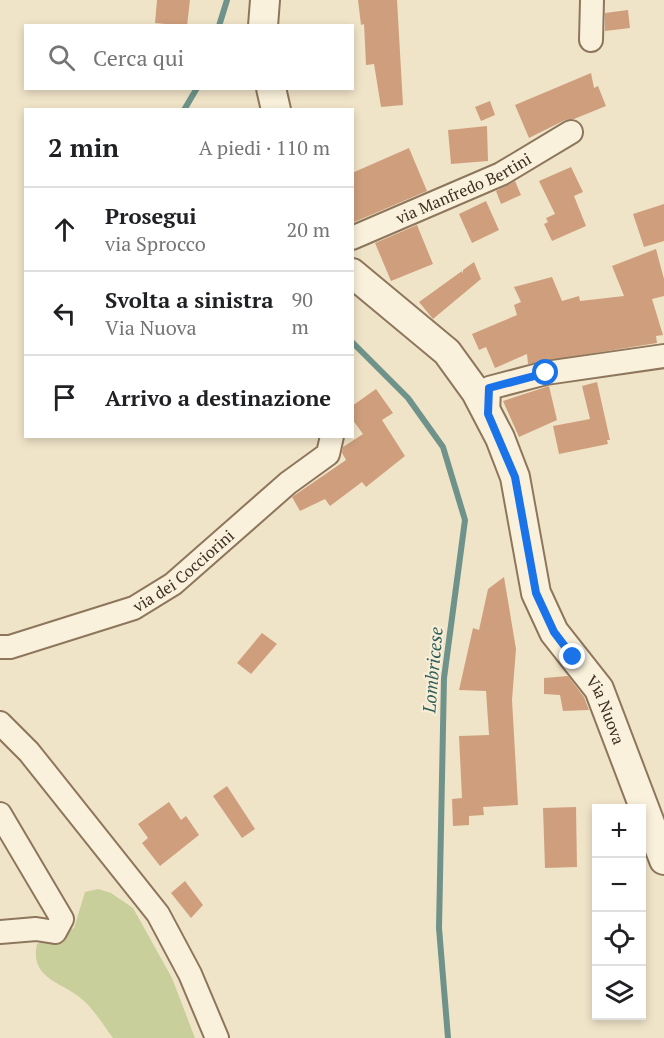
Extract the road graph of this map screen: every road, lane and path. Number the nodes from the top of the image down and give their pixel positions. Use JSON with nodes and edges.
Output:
{"nodes":[{"id":1,"x":264,"y":0,"type":"edge"},
{"id":2,"x":592,"y":0,"type":"edge"},
{"id":3,"x":262,"y":24,"type":"edge"},
{"id":4,"x":591,"y":40,"type":"dead end"},
{"id":5,"x":272,"y":90,"type":"edge"},
{"id":6,"x":276,"y":108,"type":"edge"},
{"id":7,"x":571,"y":132,"type":"dead end"},
{"id":8,"x":354,"y":237,"type":"edge"},
{"id":9,"x":354,"y":275,"type":"edge"},
{"id":10,"x":664,"y":356,"type":"edge"},
{"id":11,"x":488,"y":414,"type":"junction"},
{"id":12,"x":332,"y":438,"type":"edge"},
{"id":13,"x":0,"y":647,"type":"edge"},
{"id":14,"x":0,"y":723,"type":"edge"},
{"id":15,"x":0,"y":814,"type":"edge"},
{"id":16,"x":664,"y":860,"type":"edge"},
{"id":17,"x":0,"y":932,"type":"edge"},
{"id":18,"x":218,"y":1038,"type":"edge"}],
"edges":[{"from":1,"to":3,"type":"street"},
{"from":2,"to":4,"type":"street"},
{"from":5,"to":6,"type":"street"},
{"from":7,"to":8,"type":"street","name":"via Manfredo Bertini"},
{"from":9,"to":11,"type":"street","name":"Via Nuova"},
{"from":10,"to":11,"type":"street"},
{"from":11,"to":16,"type":"street","name":"Via Nuova"},
{"from":12,"to":13,"type":"street","name":"via dei Cocciorini"},
{"from":14,"to":18,"type":"street"},
{"from":15,"to":17,"type":"street"}]}
